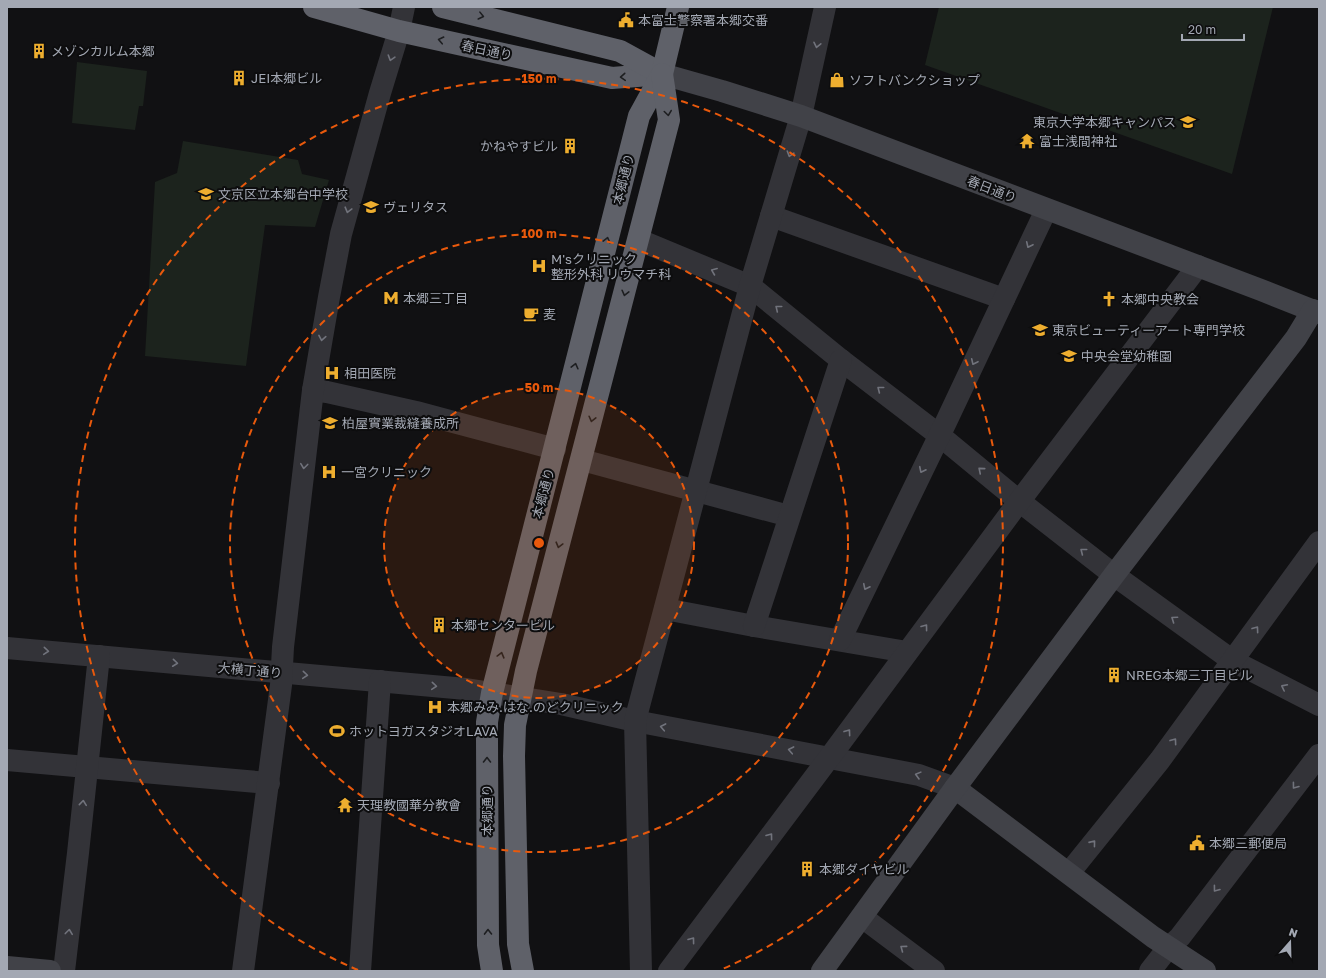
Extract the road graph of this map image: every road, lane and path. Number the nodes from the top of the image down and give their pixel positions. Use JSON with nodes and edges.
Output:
{"nodes":[{"id":1,"x":314,"y":7,"type":"edge"},
{"id":2,"x":404,"y":7,"type":"edge"},
{"id":3,"x":443,"y":7,"type":"edge"},
{"id":4,"x":678,"y":7,"type":"edge"},
{"id":5,"x":825,"y":7,"type":"edge"},
{"id":6,"x":399,"y":31,"type":"junction"},
{"id":7,"x":662,"y":74,"type":"junction"},
{"id":8,"x":801,"y":116,"type":"junction"},
{"id":9,"x":1046,"y":210,"type":"junction"},
{"id":10,"x":771,"y":216,"type":"junction"},
{"id":11,"x":639,"y":240,"type":"junction"},
{"id":12,"x":1198,"y":266,"type":"junction"},
{"id":13,"x":750,"y":286,"type":"junction"},
{"id":14,"x":1004,"y":299,"type":"junction"},
{"id":15,"x":1316,"y":312,"type":"edge"},
{"id":16,"x":841,"y":360,"type":"junction"},
{"id":17,"x":313,"y":390,"type":"junction"},
{"id":18,"x":939,"y":435,"type":"junction"},
{"id":19,"x":554,"y":449,"type":"junction"},
{"id":20,"x":582,"y":460,"type":"junction"},
{"id":21,"x":697,"y":490,"type":"junction"},
{"id":22,"x":1019,"y":501,"type":"junction"},
{"id":23,"x":789,"y":516,"type":"junction"},
{"id":24,"x":1319,"y":542,"type":"edge"},
{"id":25,"x":1114,"y":576,"type":"junction"},
{"id":26,"x":665,"y":609,"type":"junction"},
{"id":27,"x":754,"y":626,"type":"junction"},
{"id":28,"x":840,"y":640,"type":"junction"},
{"id":29,"x":7,"y":648,"type":"edge"},
{"id":30,"x":907,"y":652,"type":"junction"},
{"id":31,"x":99,"y":656,"type":"junction"},
{"id":32,"x":1233,"y":660,"type":"junction"},
{"id":33,"x":282,"y":673,"type":"junction"},
{"id":34,"x":380,"y":681,"type":"junction"},
{"id":35,"x":492,"y":693,"type":"junction"},
{"id":36,"x":520,"y":698,"type":"junction"},
{"id":37,"x":1319,"y":705,"type":"edge"},
{"id":38,"x":635,"y":721,"type":"junction"},
{"id":39,"x":1319,"y":755,"type":"edge"},
{"id":40,"x":830,"y":758,"type":"junction"},
{"id":41,"x":7,"y":760,"type":"edge"},
{"id":42,"x":87,"y":767,"type":"junction"},
{"id":43,"x":269,"y":783,"type":"junction"},
{"id":44,"x":955,"y":788,"type":"junction"},
{"id":45,"x":1070,"y":873,"type":"junction"},
{"id":46,"x":862,"y":917,"type":"junction"},
{"id":47,"x":1168,"y":948,"type":"junction"},
{"id":48,"x":7,"y":967,"type":"edge"},
{"id":49,"x":50,"y":971,"type":"edge"},
{"id":50,"x":64,"y":971,"type":"edge"},
{"id":51,"x":243,"y":971,"type":"edge"},
{"id":52,"x":360,"y":971,"type":"edge"},
{"id":53,"x":492,"y":971,"type":"edge"},
{"id":54,"x":523,"y":971,"type":"edge"},
{"id":55,"x":641,"y":971,"type":"edge"},
{"id":56,"x":669,"y":971,"type":"edge"},
{"id":57,"x":822,"y":971,"type":"edge"},
{"id":58,"x":934,"y":971,"type":"edge"},
{"id":59,"x":1150,"y":971,"type":"edge"},
{"id":60,"x":1205,"y":971,"type":"edge"}],
"edges":[{"from":1,"to":6,"type":"highway","name":"春日通り"},
{"from":2,"to":6,"type":"street"},
{"from":3,"to":7,"type":"highway","name":"春日通り","one_way":true},
{"from":4,"to":7,"type":"highway","name":"本郷通り"},
{"from":5,"to":8,"type":"street","one_way":true},
{"from":7,"to":6,"type":"highway","name":"春日通り","one_way":true},
{"from":6,"to":17,"type":"street","one_way":true},
{"from":7,"to":8,"type":"street","name":"春日通り"},
{"from":7,"to":11,"type":"highway","name":"本郷通り","one_way":true},
{"from":19,"to":7,"type":"highway","name":"本郷通り","one_way":true},
{"from":8,"to":9,"type":"street","name":"春日通り"},
{"from":8,"to":10,"type":"street","one_way":true},
{"from":9,"to":12,"type":"street","name":"春日通り"},
{"from":9,"to":14,"type":"street","one_way":true},
{"from":10,"to":13,"type":"street"},
{"from":10,"to":14,"type":"street"},
{"from":13,"to":11,"type":"street","one_way":true},
{"from":11,"to":20,"type":"highway","name":"本郷通り","one_way":true},
{"from":12,"to":15,"type":"street","name":"春日通り"},
{"from":12,"to":22,"type":"street"},
{"from":16,"to":13,"type":"street","one_way":true},
{"from":13,"to":21,"type":"street"},
{"from":14,"to":18,"type":"street","one_way":true},
{"from":15,"to":25,"type":"street"},
{"from":18,"to":16,"type":"street","one_way":true},
{"from":16,"to":23,"type":"street"},
{"from":17,"to":19,"type":"street"},
{"from":17,"to":33,"type":"street","one_way":true},
{"from":22,"to":18,"type":"street","one_way":true},
{"from":18,"to":28,"type":"street","one_way":true},
{"from":35,"to":19,"type":"highway","name":"本郷通り","one_way":true},
{"from":20,"to":21,"type":"street"},
{"from":20,"to":36,"type":"highway","name":"本郷通り","one_way":true},
{"from":21,"to":23,"type":"street"},
{"from":21,"to":26,"type":"street"},
{"from":25,"to":22,"type":"street","one_way":true},
{"from":30,"to":22,"type":"street","one_way":true},
{"from":23,"to":27,"type":"street"},
{"from":32,"to":24,"type":"street","one_way":true},
{"from":32,"to":25,"type":"street","one_way":true},
{"from":25,"to":44,"type":"street"},
{"from":26,"to":27,"type":"street"},
{"from":26,"to":38,"type":"street"},
{"from":27,"to":28,"type":"street"},
{"from":28,"to":30,"type":"street"},
{"from":29,"to":31,"type":"street","name":"大横丁通り","one_way":true},
{"from":40,"to":30,"type":"street","one_way":true},
{"from":31,"to":33,"type":"street","name":"大横丁通り","one_way":true},
{"from":31,"to":42,"type":"street"},
{"from":37,"to":32,"type":"street","one_way":true},
{"from":45,"to":32,"type":"street","one_way":true},
{"from":33,"to":34,"type":"street","name":"大横丁通り","one_way":true},
{"from":33,"to":43,"type":"street"},
{"from":34,"to":35,"type":"street","name":"大横丁通り","one_way":true},
{"from":34,"to":52,"type":"street"},
{"from":35,"to":36,"type":"street","name":"大横丁通り"},
{"from":53,"to":35,"type":"highway","name":"本郷通り","one_way":true},
{"from":36,"to":38,"type":"street","name":"大横丁通り"},
{"from":36,"to":54,"type":"highway","name":"本郷通り"},
{"from":40,"to":38,"type":"street","name":"大横丁通り","one_way":true},
{"from":38,"to":55,"type":"street"},
{"from":39,"to":47,"type":"street","one_way":true},
{"from":44,"to":40,"type":"street","name":"大横丁通り","one_way":true},
{"from":56,"to":40,"type":"street","one_way":true},
{"from":41,"to":42,"type":"street"},
{"from":42,"to":43,"type":"street"},
{"from":50,"to":42,"type":"street","one_way":true},
{"from":43,"to":51,"type":"street"},
{"from":44,"to":45,"type":"street"},
{"from":44,"to":46,"type":"street"},
{"from":45,"to":47,"type":"street"},
{"from":46,"to":57,"type":"street"},
{"from":58,"to":46,"type":"street","one_way":true},
{"from":47,"to":59,"type":"street"},
{"from":47,"to":60,"type":"street"},
{"from":48,"to":49,"type":"street"}]}
